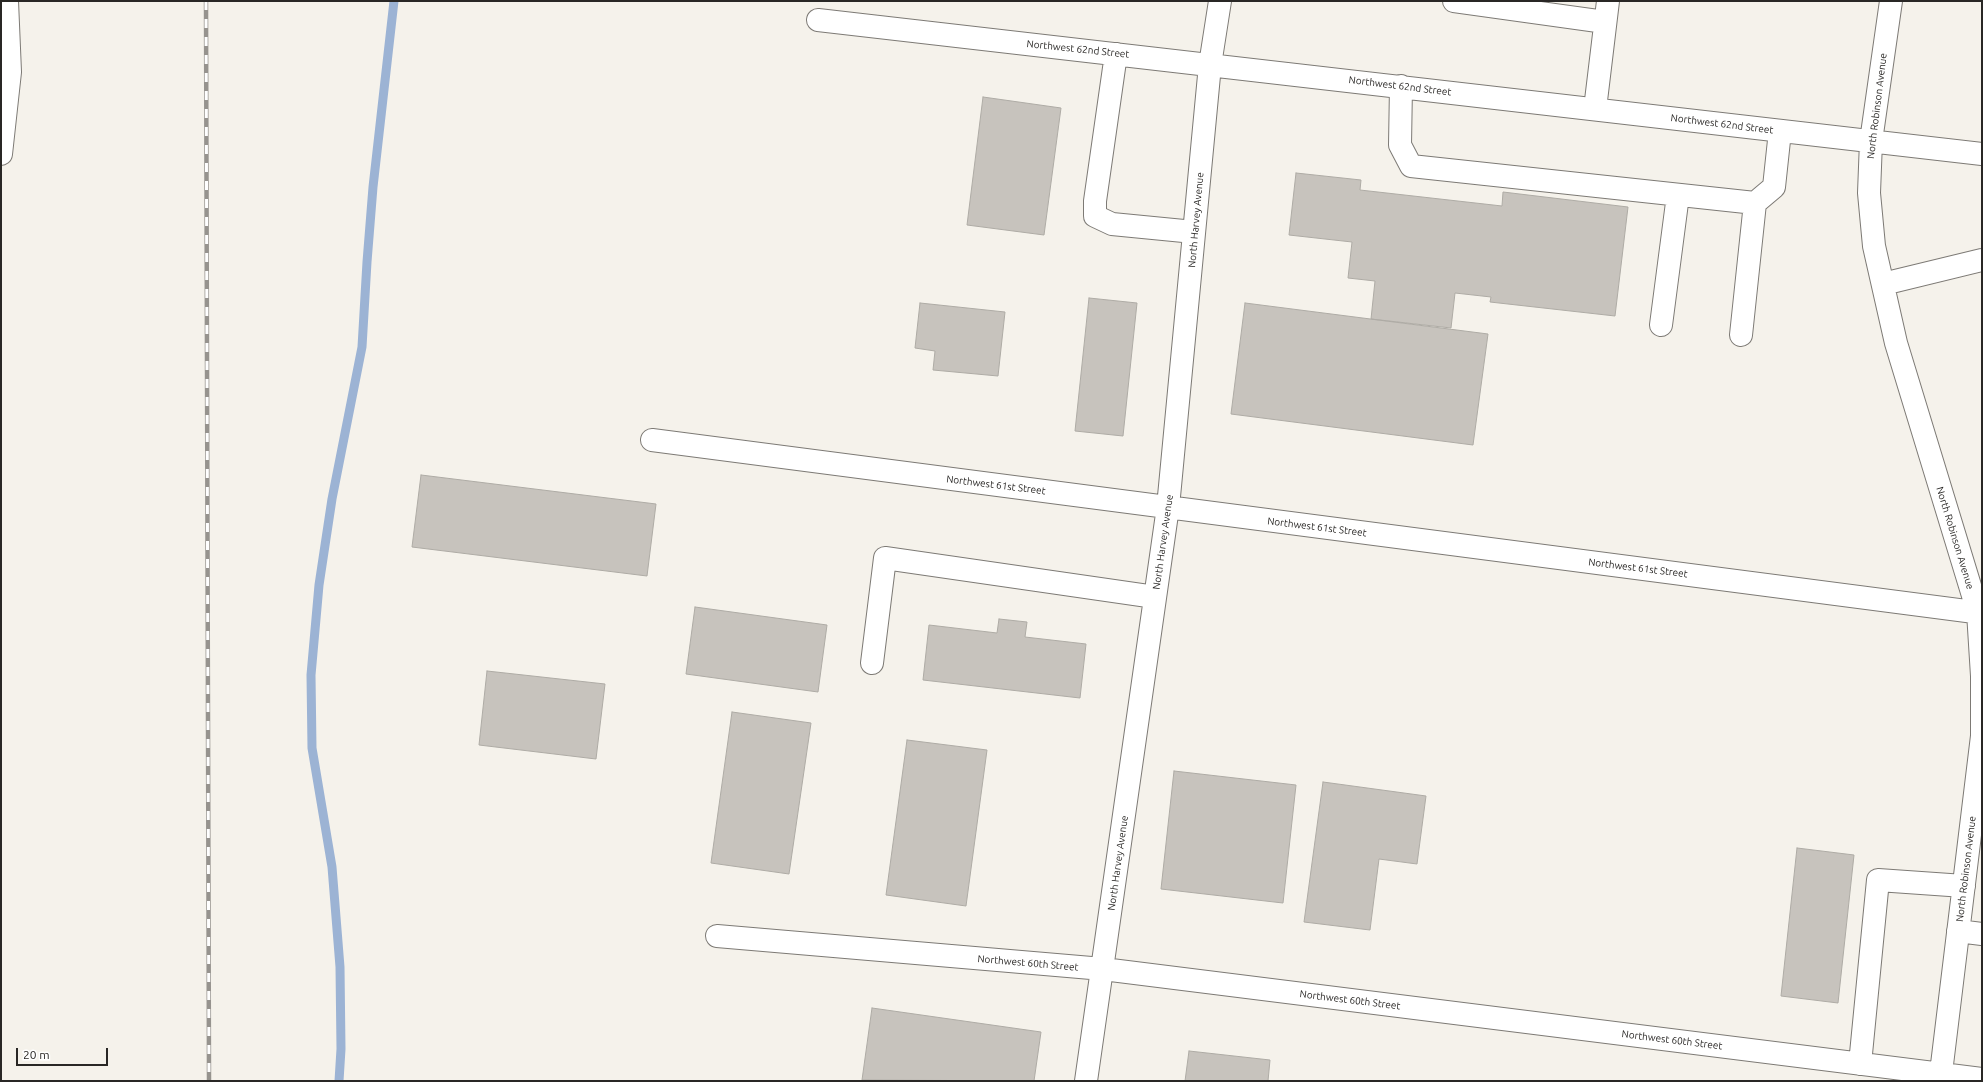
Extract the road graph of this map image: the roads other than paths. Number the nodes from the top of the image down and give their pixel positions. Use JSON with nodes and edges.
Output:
{"nodes":[{"id":1,"x":7,"y":1,"type":"edge"},
{"id":2,"x":1220,"y":1,"type":"edge"},
{"id":3,"x":1454,"y":1,"type":"edge"},
{"id":4,"x":1891,"y":1,"type":"edge"},
{"id":5,"x":1606,"y":11,"type":"edge"},
{"id":6,"x":818,"y":20,"type":"dead end"},
{"id":7,"x":1116,"y":54,"type":"junction"},
{"id":8,"x":1210,"y":64,"type":"junction"},
{"id":9,"x":1401,"y":86,"type":"junction"},
{"id":10,"x":1595,"y":109,"type":"junction"},
{"id":11,"x":1780,"y":131,"type":"junction"},
{"id":12,"x":1871,"y":142,"type":"junction"},
{"id":13,"x":1,"y":154,"type":"edge"},
{"id":14,"x":1982,"y":154,"type":"edge"},
{"id":15,"x":1678,"y":195,"type":"junction"},
{"id":16,"x":1755,"y":203,"type":"junction"},
{"id":17,"x":1194,"y":232,"type":"junction"},
{"id":18,"x":1982,"y":260,"type":"edge"},
{"id":19,"x":1883,"y":284,"type":"junction"},
{"id":20,"x":1661,"y":325,"type":"dead end"},
{"id":21,"x":1742,"y":335,"type":"dead end"},
{"id":22,"x":652,"y":440,"type":"dead end"},
{"id":23,"x":1168,"y":507,"type":"junction"},
{"id":24,"x":1156,"y":597,"type":"junction"},
{"id":25,"x":1980,"y":613,"type":"edge"},
{"id":26,"x":872,"y":663,"type":"dead end"},
{"id":27,"x":1964,"y":886,"type":"junction"},
{"id":28,"x":1958,"y":931,"type":"junction"},
{"id":29,"x":1982,"y":934,"type":"edge"},
{"id":30,"x":717,"y":936,"type":"dead end"},
{"id":31,"x":1103,"y":969,"type":"junction"},
{"id":32,"x":1860,"y":1064,"type":"junction"},
{"id":33,"x":1940,"y":1077,"type":"edge"},
{"id":34,"x":1982,"y":1079,"type":"edge"},
{"id":35,"x":1086,"y":1081,"type":"edge"}],
"edges":[{"from":1,"to":13,"type":"street"},
{"from":2,"to":8,"type":"street","name":"North Harvey Avenue"},
{"from":3,"to":5,"type":"street"},
{"from":4,"to":12,"type":"street","name":"North Robinson Avenue"},
{"from":5,"to":10,"type":"street"},
{"from":6,"to":7,"type":"street","name":"Northwest 62nd Street"},
{"from":7,"to":8,"type":"street","name":"Northwest 62nd Street"},
{"from":7,"to":17,"type":"street"},
{"from":8,"to":9,"type":"street","name":"Northwest 62nd Street"},
{"from":8,"to":17,"type":"street","name":"North Harvey Avenue"},
{"from":9,"to":10,"type":"street","name":"Northwest 62nd Street"},
{"from":9,"to":15,"type":"street"},
{"from":10,"to":11,"type":"street","name":"Northwest 62nd Street"},
{"from":11,"to":12,"type":"street","name":"Northwest 62nd Street"},
{"from":11,"to":16,"type":"street"},
{"from":12,"to":14,"type":"street","name":"Northwest 62nd Street"},
{"from":12,"to":19,"type":"street","name":"North Robinson Avenue"},
{"from":15,"to":16,"type":"street"},
{"from":15,"to":20,"type":"street"},
{"from":16,"to":21,"type":"street"},
{"from":17,"to":23,"type":"street","name":"North Harvey Avenue"},
{"from":18,"to":19,"type":"street"},
{"from":19,"to":25,"type":"street","name":"North Robinson Avenue"},
{"from":22,"to":23,"type":"street","name":"Northwest 61st Street"},
{"from":23,"to":24,"type":"street","name":"North Harvey Avenue"},
{"from":23,"to":25,"type":"street","name":"Northwest 61st Street"},
{"from":24,"to":26,"type":"street"},
{"from":24,"to":31,"type":"street","name":"North Harvey Avenue"},
{"from":25,"to":27,"type":"street","name":"North Robinson Avenue"},
{"from":27,"to":28,"type":"street","name":"North Robinson Avenue"},
{"from":27,"to":32,"type":"street"},
{"from":28,"to":29,"type":"street"},
{"from":28,"to":33,"type":"street","name":"North Robinson Avenue"},
{"from":30,"to":31,"type":"street","name":"Northwest 60th Street"},
{"from":31,"to":32,"type":"street","name":"Northwest 60th Street"},
{"from":31,"to":35,"type":"street","name":"North Harvey Avenue"},
{"from":32,"to":33,"type":"street","name":"Northwest 60th Street"},
{"from":33,"to":34,"type":"street","name":"Northwest 60th Street"}]}
